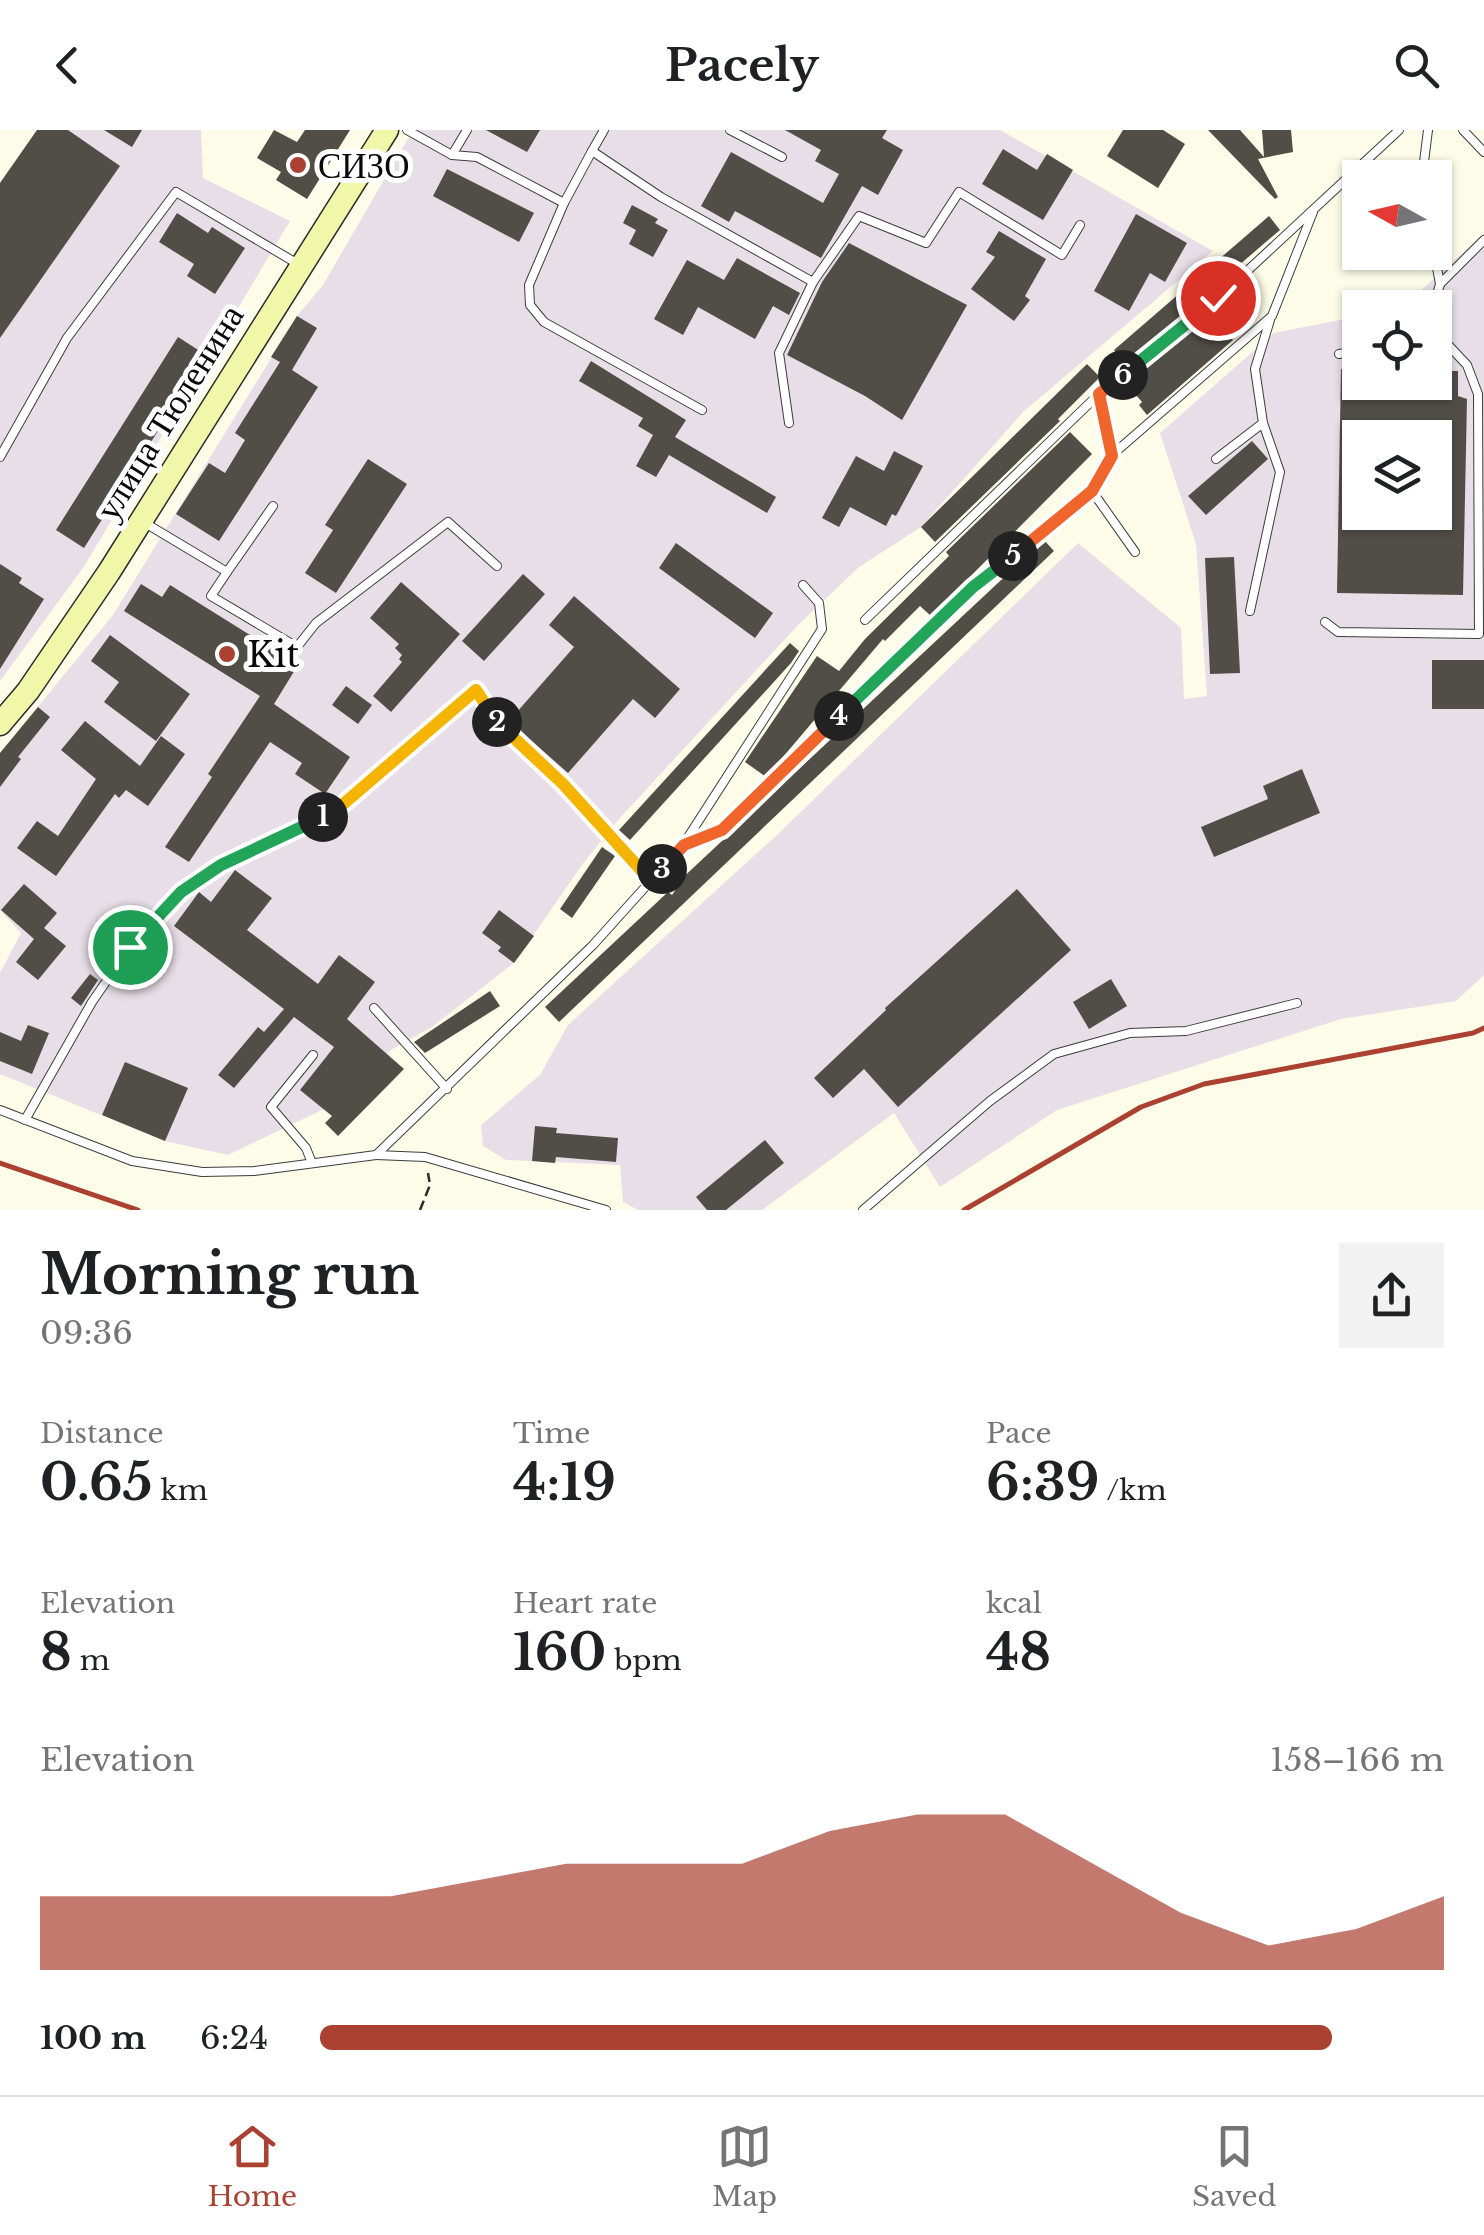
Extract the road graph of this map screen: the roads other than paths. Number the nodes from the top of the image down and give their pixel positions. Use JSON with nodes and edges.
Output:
{"nodes":[{"id":1,"x":387,"y":130,"type":"edge"},
{"id":2,"x":407,"y":130,"type":"edge"},
{"id":3,"x":466,"y":130,"type":"edge"},
{"id":4,"x":604,"y":130,"type":"edge"},
{"id":5,"x":730,"y":130,"type":"edge"},
{"id":6,"x":1399,"y":130,"type":"edge"},
{"id":7,"x":1428,"y":130,"type":"edge"},
{"id":8,"x":1462,"y":130,"type":"edge"},
{"id":9,"x":592,"y":151,"type":"junction"},
{"id":10,"x":1484,"y":152,"type":"edge"},
{"id":11,"x":452,"y":156,"type":"junction"},
{"id":12,"x":782,"y":157,"type":"dead end"},
{"id":13,"x":1424,"y":160,"type":"edge"},
{"id":14,"x":564,"y":203,"type":"junction"},
{"id":15,"x":1315,"y":208,"type":"junction"},
{"id":16,"x":1080,"y":225,"type":"dead end"},
{"id":17,"x":1484,"y":240,"type":"edge"},
{"id":18,"x":302,"y":266,"type":"junction"},
{"id":19,"x":1437,"y":270,"type":"edge"},
{"id":20,"x":813,"y":282,"type":"junction"},
{"id":21,"x":1440,"y":284,"type":"junction"},
{"id":22,"x":1438,"y":290,"type":"edge"},
{"id":23,"x":1272,"y":316,"type":"junction"},
{"id":24,"x":1452,"y":349,"type":"edge"},
{"id":25,"x":1342,"y":353,"type":"edge"},
{"id":26,"x":1339,"y":354,"type":"dead end"},
{"id":27,"x":1099,"y":394,"type":"junction"},
{"id":28,"x":702,"y":410,"type":"dead end"},
{"id":29,"x":789,"y":423,"type":"dead end"},
{"id":30,"x":1263,"y":423,"type":"junction"},
{"id":31,"x":1112,"y":456,"type":"junction"},
{"id":32,"x":0,"y":457,"type":"edge"},
{"id":33,"x":1216,"y":459,"type":"dead end"},
{"id":34,"x":1092,"y":491,"type":"junction"},
{"id":35,"x":274,"y":506,"type":"dead end"},
{"id":36,"x":141,"y":521,"type":"junction"},
{"id":37,"x":1135,"y":552,"type":"dead end"},
{"id":38,"x":497,"y":566,"type":"dead end"},
{"id":39,"x":227,"y":572,"type":"junction"},
{"id":40,"x":802,"y":585,"type":"dead end"},
{"id":41,"x":1250,"y":612,"type":"dead end"},
{"id":42,"x":865,"y":620,"type":"dead end"},
{"id":43,"x":1325,"y":622,"type":"dead end"},
{"id":44,"x":0,"y":724,"type":"edge"},
{"id":45,"x":684,"y":845,"type":"junction"},
{"id":46,"x":651,"y":881,"type":"junction"},
{"id":47,"x":1297,"y":1003,"type":"dead end"},
{"id":48,"x":374,"y":1008,"type":"dead end"},
{"id":49,"x":313,"y":1054,"type":"dead end"},
{"id":50,"x":447,"y":1090,"type":"junction"},
{"id":51,"x":0,"y":1110,"type":"edge"},
{"id":52,"x":25,"y":1120,"type":"junction"},
{"id":53,"x":376,"y":1155,"type":"junction"},
{"id":54,"x":312,"y":1164,"type":"junction"},
{"id":55,"x":606,"y":1210,"type":"edge"},
{"id":56,"x":863,"y":1210,"type":"edge"}],
"edges":[{"from":1,"to":18,"type":"main road","name":"улица Тюленина"},
{"from":2,"to":11,"type":"lane"},
{"from":3,"to":11,"type":"lane"},
{"from":4,"to":9,"type":"lane"},
{"from":5,"to":12,"type":"lane"},
{"from":6,"to":15,"type":"lane"},
{"from":7,"to":13,"type":"lane"},
{"from":8,"to":10,"type":"lane"},
{"from":9,"to":14,"type":"lane"},
{"from":9,"to":20,"type":"lane"},
{"from":11,"to":14,"type":"lane"},
{"from":14,"to":28,"type":"lane"},
{"from":15,"to":23,"type":"lane"},
{"from":15,"to":27,"type":"lane"},
{"from":16,"to":20,"type":"lane"},
{"from":17,"to":21,"type":"lane"},
{"from":18,"to":32,"type":"lane"},
{"from":18,"to":36,"type":"main road","name":"улица Тюленина"},
{"from":19,"to":21,"type":"lane"},
{"from":20,"to":29,"type":"lane"},
{"from":21,"to":22,"type":"lane"},
{"from":23,"to":30,"type":"lane"},
{"from":23,"to":31,"type":"lane"},
{"from":24,"to":43,"type":"lane"},
{"from":25,"to":26,"type":"lane"},
{"from":27,"to":31,"type":"lane"},
{"from":27,"to":42,"type":"lane"},
{"from":30,"to":33,"type":"lane"},
{"from":30,"to":41,"type":"lane"},
{"from":31,"to":34,"type":"lane"},
{"from":34,"to":37,"type":"lane"},
{"from":34,"to":45,"type":"lane"},
{"from":35,"to":39,"type":"lane"},
{"from":36,"to":39,"type":"lane"},
{"from":36,"to":44,"type":"main road","name":"улица Тюленина"},
{"from":38,"to":39,"type":"lane"},
{"from":40,"to":45,"type":"lane"},
{"from":45,"to":46,"type":"lane"},
{"from":46,"to":50,"type":"lane"},
{"from":46,"to":52,"type":"lane"},
{"from":47,"to":56,"type":"lane"},
{"from":48,"to":50,"type":"lane"},
{"from":49,"to":54,"type":"lane"},
{"from":50,"to":53,"type":"lane"},
{"from":51,"to":52,"type":"lane"},
{"from":52,"to":54,"type":"lane"},
{"from":53,"to":54,"type":"lane"},
{"from":53,"to":55,"type":"lane"}]}
